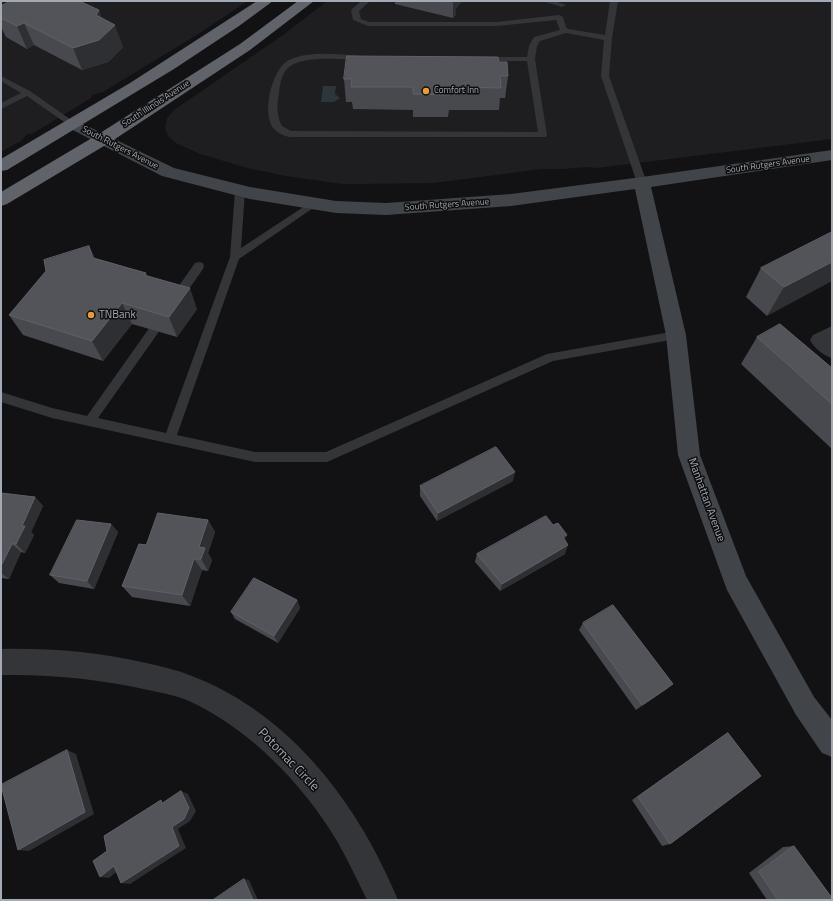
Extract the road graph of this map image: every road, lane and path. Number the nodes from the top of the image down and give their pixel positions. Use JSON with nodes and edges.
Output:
{"nodes":[{"id":1,"x":266,"y":1,"type":"edge"},
{"id":2,"x":306,"y":1,"type":"edge"},
{"id":3,"x":366,"y":1,"type":"edge"},
{"id":4,"x":546,"y":1,"type":"edge"},
{"id":5,"x":614,"y":1,"type":"edge"},
{"id":6,"x":562,"y":3,"type":"edge"},
{"id":7,"x":559,"y":17,"type":"junction"},
{"id":8,"x":566,"y":31,"type":"junction"},
{"id":9,"x":608,"y":38,"type":"junction"},
{"id":10,"x":374,"y":58,"type":"edge"},
{"id":11,"x":476,"y":59,"type":"edge"},
{"id":12,"x":530,"y":59,"type":"junction"},
{"id":13,"x":1,"y":78,"type":"edge"},
{"id":14,"x":27,"y":93,"type":"junction"},
{"id":15,"x":1,"y":106,"type":"edge"},
{"id":16,"x":73,"y":124,"type":"junction"},
{"id":17,"x":103,"y":139,"type":"junction"},
{"id":18,"x":832,"y":156,"type":"edge"},
{"id":19,"x":1,"y":166,"type":"edge"},
{"id":20,"x":642,"y":183,"type":"junction"},
{"id":21,"x":240,"y":191,"type":"junction"},
{"id":22,"x":1,"y":200,"type":"edge"},
{"id":23,"x":314,"y":204,"type":"junction"},
{"id":24,"x":235,"y":257,"type":"junction"},
{"id":25,"x":199,"y":266,"type":"dead end"},
{"id":26,"x":173,"y":302,"type":"edge"},
{"id":27,"x":154,"y":330,"type":"edge"},
{"id":28,"x":832,"y":334,"type":"edge"},
{"id":29,"x":676,"y":335,"type":"junction"},
{"id":30,"x":832,"y":350,"type":"edge"},
{"id":31,"x":1,"y":397,"type":"edge"},
{"id":32,"x":90,"y":421,"type":"junction"},
{"id":33,"x":170,"y":438,"type":"junction"},
{"id":34,"x":1,"y":662,"type":"edge"},
{"id":35,"x":832,"y":743,"type":"edge"},
{"id":36,"x":383,"y":900,"type":"edge"}],
"edges":[{"from":1,"to":16,"type":"highway"},
{"from":2,"to":17,"type":"highway","name":"South Illinois Avenue"},
{"from":3,"to":7,"type":"lane"},
{"from":4,"to":6,"type":"lane"},
{"from":5,"to":9,"type":"lane"},
{"from":6,"to":7,"type":"lane"},
{"from":7,"to":8,"type":"lane"},
{"from":8,"to":9,"type":"lane"},
{"from":8,"to":12,"type":"lane"},
{"from":9,"to":20,"type":"lane"},
{"from":10,"to":12,"type":"lane"},
{"from":11,"to":12,"type":"lane"},
{"from":13,"to":14,"type":"lane"},
{"from":14,"to":15,"type":"lane"},
{"from":14,"to":16,"type":"lane"},
{"from":16,"to":17,"type":"street","name":"South Rutgers Avenue"},
{"from":16,"to":19,"type":"highway"},
{"from":17,"to":21,"type":"street","name":"South Rutgers Avenue"},
{"from":17,"to":22,"type":"highway","name":"South Illinois Avenue"},
{"from":18,"to":20,"type":"street","name":"South Rutgers Avenue"},
{"from":20,"to":23,"type":"street","name":"South Rutgers Avenue"},
{"from":20,"to":29,"type":"street","name":"Manhattan Avenue"},
{"from":21,"to":23,"type":"street","name":"South Rutgers Avenue"},
{"from":21,"to":24,"type":"lane"},
{"from":23,"to":24,"type":"lane"},
{"from":24,"to":33,"type":"lane"},
{"from":25,"to":26,"type":"lane"},
{"from":27,"to":32,"type":"lane"},
{"from":28,"to":30,"type":"street"},
{"from":29,"to":33,"type":"lane"},
{"from":29,"to":35,"type":"street","name":"Manhattan Avenue"},
{"from":31,"to":32,"type":"lane"},
{"from":32,"to":33,"type":"lane"},
{"from":34,"to":36,"type":"street","name":"Potomac Circle"}]}
